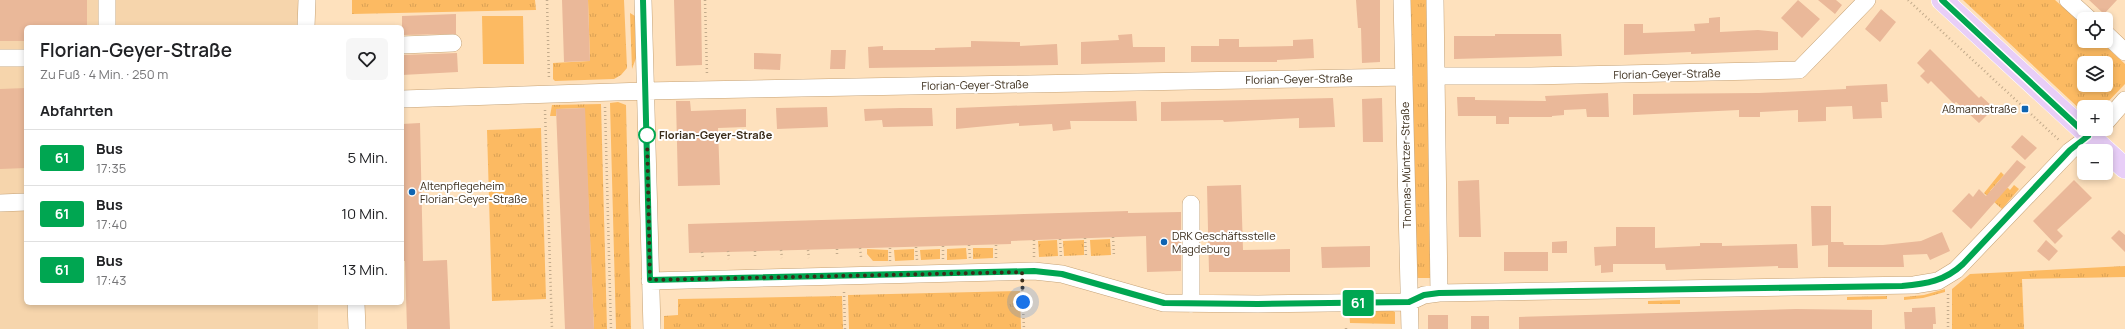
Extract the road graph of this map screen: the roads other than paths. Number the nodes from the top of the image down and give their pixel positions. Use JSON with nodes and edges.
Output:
{"nodes":[{"id":1,"x":107,"y":0,"type":"edge"},
{"id":2,"x":307,"y":0,"type":"edge"},
{"id":3,"x":643,"y":0,"type":"edge"},
{"id":4,"x":1402,"y":0,"type":"edge"},
{"id":5,"x":1435,"y":0,"type":"edge"},
{"id":6,"x":1867,"y":0,"type":"edge"},
{"id":7,"x":1942,"y":0,"type":"edge"},
{"id":8,"x":2068,"y":0,"type":"edge"},
{"id":9,"x":2081,"y":12,"type":"edge"},
{"id":10,"x":108,"y":25,"type":"edge"},
{"id":11,"x":306,"y":25,"type":"edge"},
{"id":12,"x":2113,"y":41,"type":"edge"},
{"id":13,"x":454,"y":43,"type":"dead end"},
{"id":14,"x":404,"y":46,"type":"edge"},
{"id":15,"x":2125,"y":52,"type":"edge"},
{"id":16,"x":0,"y":58,"type":"edge"},
{"id":17,"x":24,"y":58,"type":"edge"},
{"id":18,"x":1436,"y":76,"type":"junction"},
{"id":19,"x":1404,"y":77,"type":"junction"},
{"id":20,"x":645,"y":91,"type":"junction"},
{"id":21,"x":404,"y":99,"type":"edge"},
{"id":22,"x":2125,"y":100,"type":"edge"},
{"id":23,"x":2113,"y":114,"type":"edge"},
{"id":24,"x":2077,"y":117,"type":"edge"},
{"id":25,"x":2089,"y":136,"type":"edge"},
{"id":26,"x":2113,"y":157,"type":"edge"},
{"id":27,"x":2125,"y":168,"type":"edge"},
{"id":28,"x":24,"y":202,"type":"edge"},
{"id":29,"x":0,"y":203,"type":"edge"},
{"id":30,"x":1191,"y":204,"type":"dead end"},
{"id":31,"x":650,"y":280,"type":"junction"},
{"id":32,"x":1439,"y":293,"type":"junction"},
{"id":33,"x":1409,"y":302,"type":"junction"},
{"id":34,"x":1191,"y":304,"type":"junction"},
{"id":35,"x":356,"y":305,"type":"edge"},
{"id":36,"x":357,"y":329,"type":"edge"},
{"id":37,"x":652,"y":329,"type":"edge"},
{"id":38,"x":1410,"y":329,"type":"edge"}],
"edges":[{"from":1,"to":10,"type":"street"},
{"from":2,"to":11,"type":"street"},
{"from":3,"to":20,"type":"street"},
{"from":4,"to":19,"type":"street","name":"Thomas-Müntzer-Straße"},
{"from":5,"to":18,"type":"street"},
{"from":6,"to":18,"type":"street","name":"Florian-Geyer-Straße"},
{"from":7,"to":24,"type":"main road"},
{"from":8,"to":9,"type":"street"},
{"from":12,"to":15,"type":"street"},
{"from":13,"to":14,"type":"street"},
{"from":16,"to":17,"type":"street"},
{"from":18,"to":32,"type":"street"},
{"from":19,"to":20,"type":"street","name":"Florian-Geyer-Straße"},
{"from":19,"to":33,"type":"street","name":"Thomas-Müntzer-Straße"},
{"from":20,"to":21,"type":"street","name":"Florian-Geyer-Straße"},
{"from":20,"to":31,"type":"street"},
{"from":22,"to":23,"type":"street"},
{"from":25,"to":32,"type":"street"},
{"from":26,"to":27,"type":"main road"},
{"from":28,"to":29,"type":"street"},
{"from":30,"to":34,"type":"street"},
{"from":31,"to":34,"type":"street"},
{"from":31,"to":37,"type":"street"},
{"from":32,"to":33,"type":"street"},
{"from":33,"to":34,"type":"street"},
{"from":33,"to":38,"type":"street","name":"Thomas-Müntzer-Straße"},
{"from":35,"to":36,"type":"street"}]}
